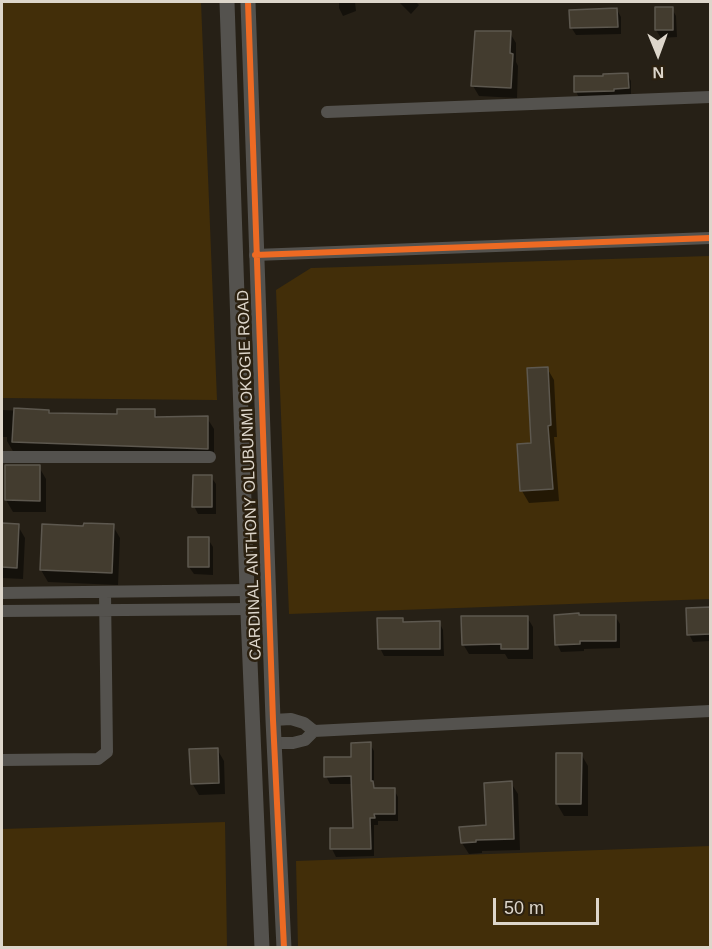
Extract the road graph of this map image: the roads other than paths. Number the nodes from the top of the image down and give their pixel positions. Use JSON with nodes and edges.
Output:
{"nodes":[{"id":1,"x":228,"y":2,"type":"edge"},
{"id":2,"x":248,"y":2,"type":"edge"},
{"id":3,"x":248,"y":27,"type":"junction"},
{"id":4,"x":228,"y":28,"type":"junction"},
{"id":5,"x":711,"y":98,"type":"edge"},
{"id":6,"x":327,"y":112,"type":"dead end"},
{"id":7,"x":711,"y":238,"type":"edge"},
{"id":8,"x":255,"y":255,"type":"junction"},
{"id":9,"x":2,"y":457,"type":"edge"},
{"id":10,"x":210,"y":457,"type":"dead end"},
{"id":11,"x":247,"y":590,"type":"junction"},
{"id":12,"x":105,"y":592,"type":"junction"},
{"id":13,"x":2,"y":593,"type":"edge"},
{"id":14,"x":105,"y":609,"type":"junction"},
{"id":15,"x":248,"y":609,"type":"junction"},
{"id":16,"x":2,"y":610,"type":"edge"},
{"id":17,"x":711,"y":711,"type":"edge"},
{"id":18,"x":273,"y":720,"type":"junction"},
{"id":19,"x":314,"y":731,"type":"junction"},
{"id":20,"x":274,"y":743,"type":"junction"},
{"id":21,"x":2,"y":760,"type":"edge"},
{"id":22,"x":262,"y":948,"type":"edge"},
{"id":23,"x":285,"y":948,"type":"edge"}],
"edges":[{"from":1,"to":4,"type":"street","name":"CARDINAL ANTHONY OLUBUNMI OKOGIE ROAD"},
{"from":2,"to":3,"type":"street","name":"CARDINAL ANTHONY OLUBUNMI OKOGIE ROAD"},
{"from":3,"to":4,"type":"street"},
{"from":3,"to":8,"type":"street","name":"CARDINAL ANTHONY OLUBUNMI OKOGIE ROAD"},
{"from":4,"to":11,"type":"street","name":"CARDINAL ANTHONY OLUBUNMI OKOGIE ROAD"},
{"from":5,"to":6,"type":"street"},
{"from":7,"to":8,"type":"street"},
{"from":8,"to":18,"type":"street","name":"CARDINAL ANTHONY OLUBUNMI OKOGIE ROAD"},
{"from":9,"to":10,"type":"street"},
{"from":11,"to":12,"type":"street"},
{"from":11,"to":15,"type":"street","name":"CARDINAL ANTHONY OLUBUNMI OKOGIE ROAD"},
{"from":12,"to":13,"type":"street"},
{"from":12,"to":14,"type":"street"},
{"from":14,"to":15,"type":"street"},
{"from":14,"to":16,"type":"street"},
{"from":14,"to":21,"type":"street"},
{"from":15,"to":22,"type":"street","name":"CARDINAL ANTHONY OLUBUNMI OKOGIE ROAD"},
{"from":17,"to":19,"type":"street"},
{"from":18,"to":19,"type":"street"},
{"from":18,"to":20,"type":"street","name":"CARDINAL ANTHONY OLUBUNMI OKOGIE ROAD"},
{"from":19,"to":20,"type":"street"},
{"from":20,"to":23,"type":"street","name":"CARDINAL ANTHONY OLUBUNMI OKOGIE ROAD"}]}
